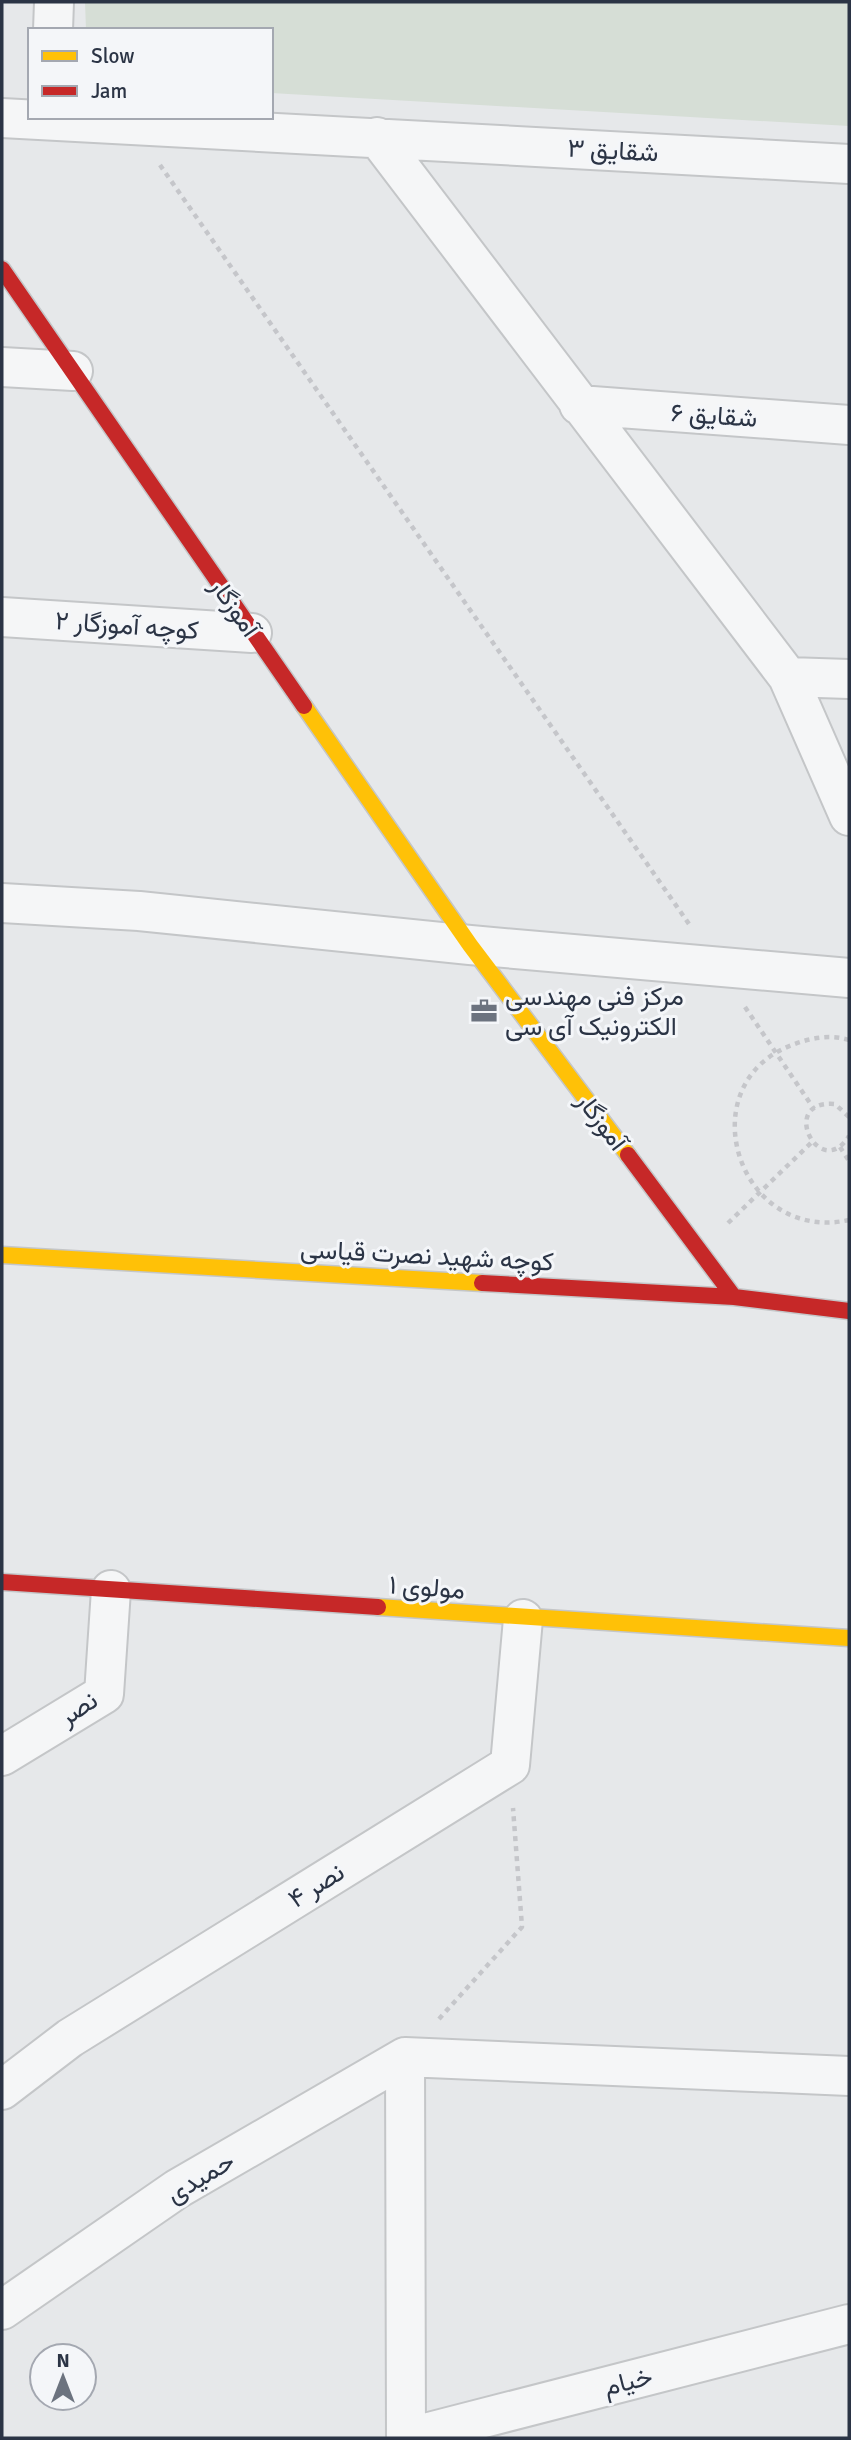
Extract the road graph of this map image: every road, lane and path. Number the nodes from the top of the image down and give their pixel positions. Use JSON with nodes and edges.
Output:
{"nodes":[{"id":1,"x":54,"y":2,"type":"edge"},
{"id":2,"x":53,"y":28,"type":"edge"},
{"id":3,"x":2,"y":118,"type":"edge"},
{"id":4,"x":28,"y":118,"type":"edge"},
{"id":5,"x":64,"y":119,"type":"edge"},
{"id":6,"x":131,"y":124,"type":"junction"},
{"id":7,"x":377,"y":137,"type":"junction"},
{"id":8,"x":849,"y":164,"type":"edge"},
{"id":9,"x":2,"y":269,"type":"edge"},
{"id":10,"x":2,"y":367,"type":"edge"},
{"id":11,"x":73,"y":371,"type":"junction"},
{"id":12,"x":579,"y":405,"type":"junction"},
{"id":13,"x":849,"y":425,"type":"edge"},
{"id":14,"x":2,"y":617,"type":"edge"},
{"id":15,"x":253,"y":633,"type":"junction"},
{"id":16,"x":788,"y":677,"type":"junction"},
{"id":17,"x":849,"y":679,"type":"edge"},
{"id":18,"x":849,"y":816,"type":"edge"},
{"id":19,"x":2,"y":903,"type":"edge"},
{"id":20,"x":470,"y":945,"type":"junction"},
{"id":21,"x":718,"y":967,"type":"junction"},
{"id":22,"x":849,"y":978,"type":"edge"},
{"id":23,"x":849,"y":1040,"type":"edge"},
{"id":24,"x":775,"y":1054,"type":"junction"},
{"id":25,"x":814,"y":1109,"type":"junction"},
{"id":26,"x":847,"y":1109,"type":"edge"},
{"id":27,"x":849,"y":1117,"type":"edge"},
{"id":28,"x":849,"y":1136,"type":"edge"},
{"id":29,"x":812,"y":1142,"type":"junction"},
{"id":30,"x":840,"y":1147,"type":"junction"},
{"id":31,"x":849,"y":1161,"type":"edge"},
{"id":32,"x":761,"y":1194,"type":"junction"},
{"id":33,"x":849,"y":1220,"type":"edge"},
{"id":34,"x":2,"y":1255,"type":"edge"},
{"id":35,"x":734,"y":1297,"type":"junction"},
{"id":36,"x":849,"y":1311,"type":"edge"},
{"id":37,"x":2,"y":1582,"type":"edge"},
{"id":38,"x":111,"y":1590,"type":"junction"},
{"id":39,"x":523,"y":1619,"type":"junction"},
{"id":40,"x":849,"y":1638,"type":"edge"},
{"id":41,"x":2,"y":1756,"type":"edge"},
{"id":42,"x":510,"y":1765,"type":"junction"},
{"id":43,"x":405,"y":2057,"type":"junction"},
{"id":44,"x":849,"y":2076,"type":"edge"},
{"id":45,"x":2,"y":2090,"type":"edge"},
{"id":46,"x":2,"y":2310,"type":"edge"},
{"id":47,"x":849,"y":2324,"type":"edge"},
{"id":48,"x":406,"y":2438,"type":"edge"}],
"edges":[{"from":1,"to":2,"type":"street"},
{"from":3,"to":4,"type":"street","name":"شقایق ۳"},
{"from":5,"to":6,"type":"street","name":"شقایق ۳"},
{"from":6,"to":7,"type":"street","name":"شقایق ۳"},
{"from":6,"to":21,"type":"path"},
{"from":7,"to":8,"type":"street","name":"شقایق ۳"},
{"from":7,"to":12,"type":"street"},
{"from":9,"to":11,"type":"street","name":"آموزگار"},
{"from":10,"to":11,"type":"street"},
{"from":11,"to":15,"type":"street","name":"آموزگار"},
{"from":12,"to":13,"type":"street","name":"شقایق ۶"},
{"from":12,"to":16,"type":"street"},
{"from":14,"to":15,"type":"street","name":"کوچه آموزگار ۲"},
{"from":15,"to":20,"type":"street","name":"آموزگار"},
{"from":16,"to":17,"type":"street"},
{"from":16,"to":18,"type":"street"},
{"from":19,"to":20,"type":"street"},
{"from":20,"to":21,"type":"street"},
{"from":20,"to":35,"type":"street","name":"آموزگار"},
{"from":21,"to":22,"type":"street"},
{"from":23,"to":24,"type":"path"},
{"from":24,"to":25,"type":"path"},
{"from":24,"to":32,"type":"path"},
{"from":25,"to":26,"type":"path"},
{"from":25,"to":29,"type":"path"},
{"from":26,"to":27,"type":"path"},
{"from":28,"to":30,"type":"path"},
{"from":29,"to":30,"type":"path"},
{"from":29,"to":32,"type":"path"},
{"from":30,"to":31,"type":"path"},
{"from":32,"to":33,"type":"path"},
{"from":34,"to":35,"type":"street","name":"کوچه شهید نصرت قیاسی"},
{"from":35,"to":36,"type":"street","name":"کوچه شهید نصرت قیاسی"},
{"from":37,"to":38,"type":"street","name":"مولوی ۱"},
{"from":38,"to":39,"type":"street","name":"مولوی ۱"},
{"from":38,"to":41,"type":"street","name":"نصر"},
{"from":39,"to":40,"type":"street","name":"مولوی ۱"},
{"from":39,"to":42,"type":"street"},
{"from":42,"to":43,"type":"path"},
{"from":42,"to":45,"type":"street","name":"نصر ۴"},
{"from":43,"to":44,"type":"street"},
{"from":43,"to":46,"type":"street","name":"حمیدی"},
{"from":43,"to":48,"type":"street"},
{"from":47,"to":48,"type":"street","name":"خیام"}]}
